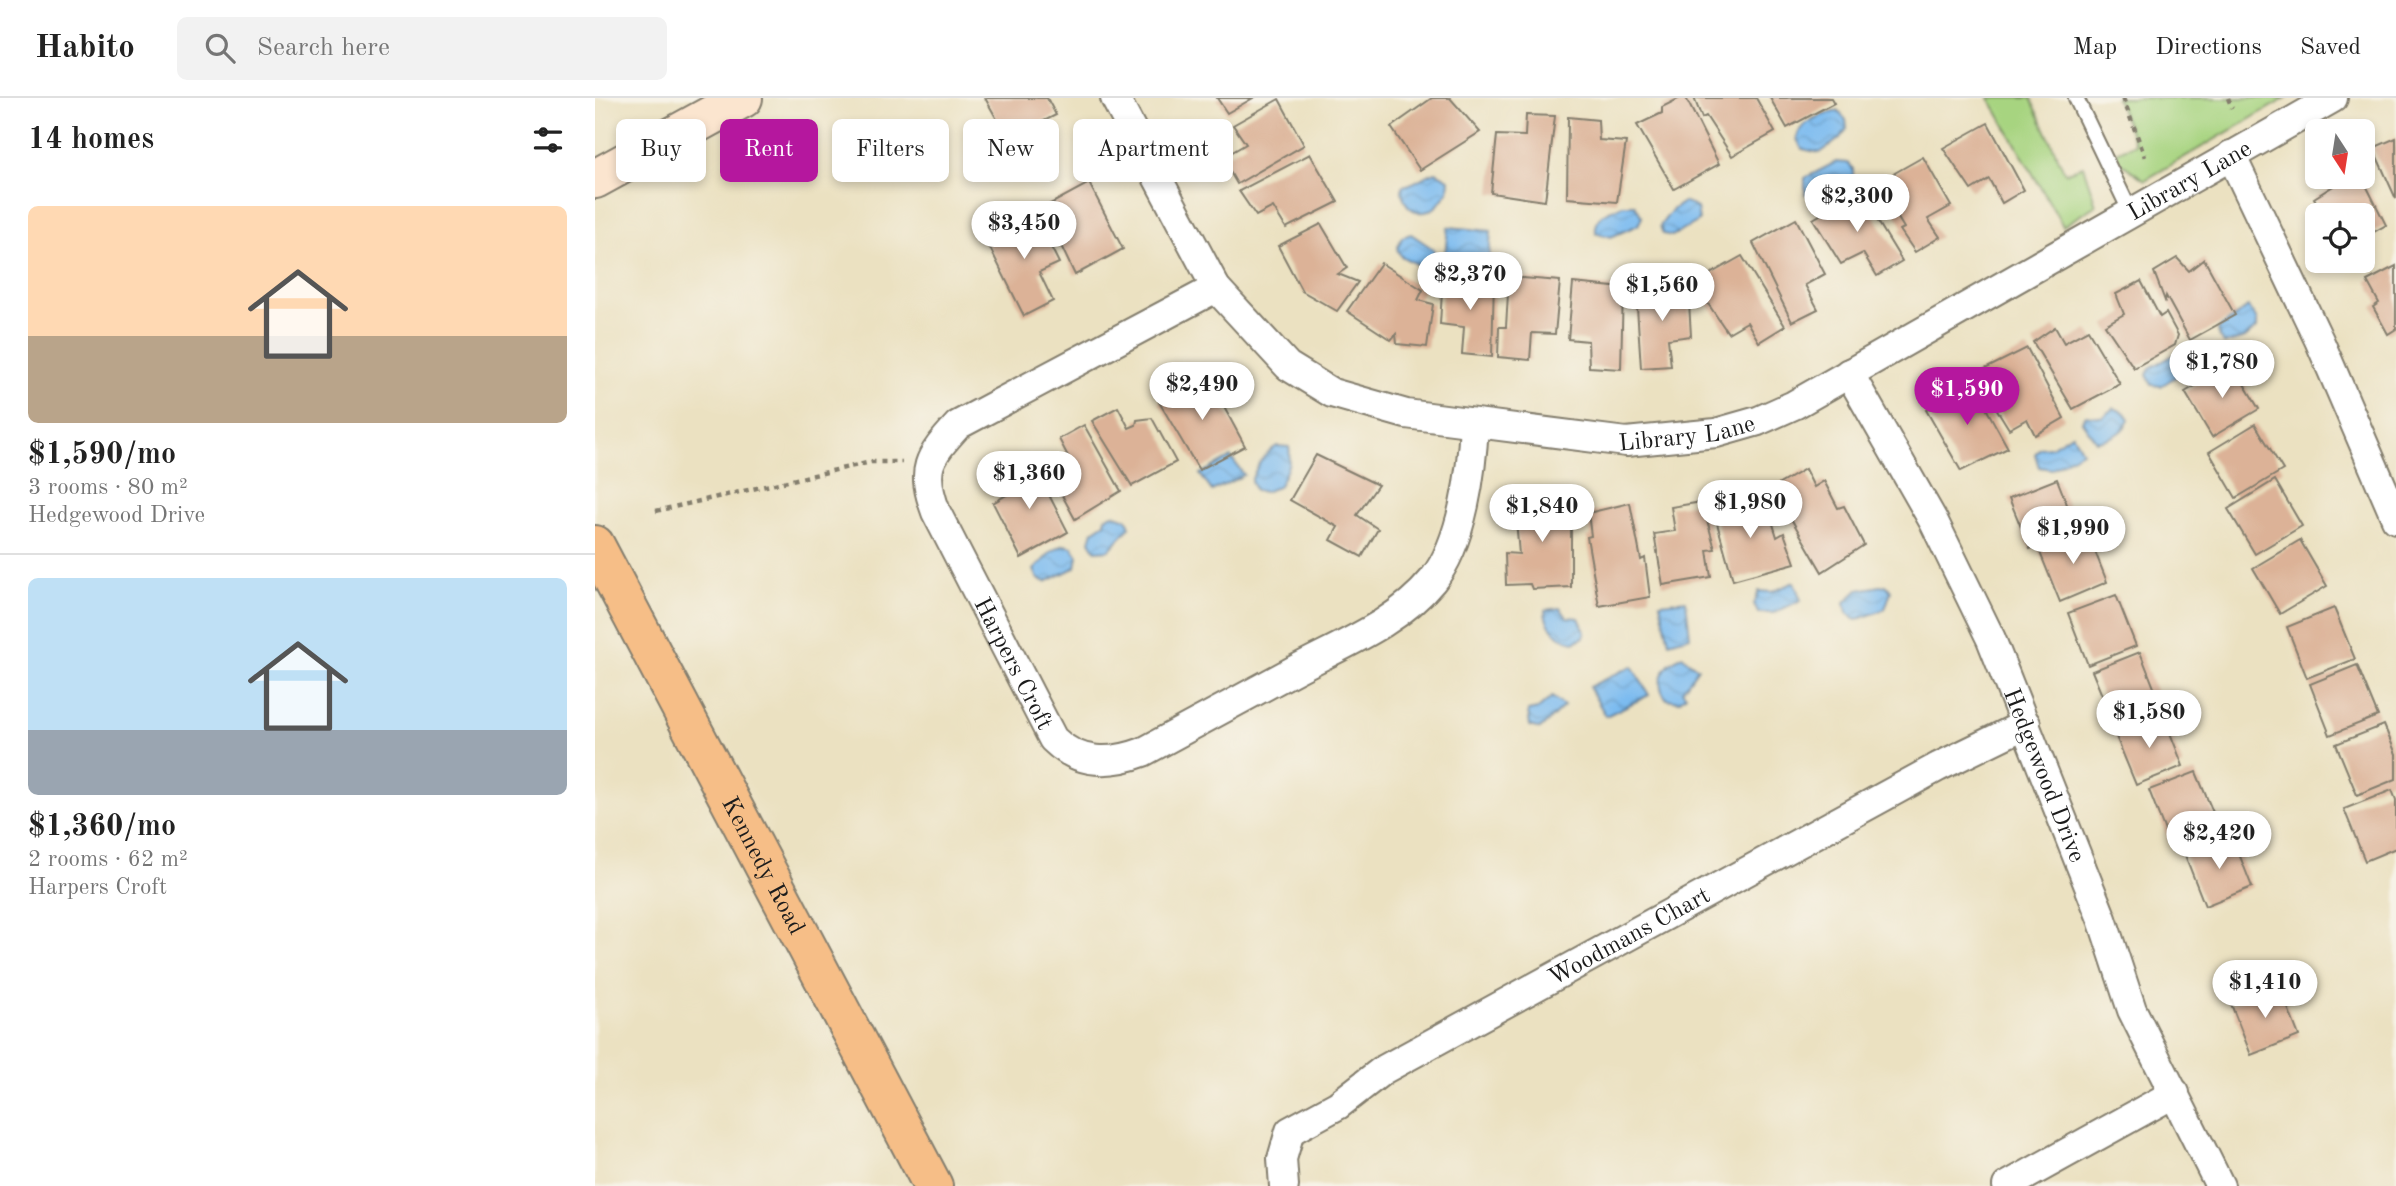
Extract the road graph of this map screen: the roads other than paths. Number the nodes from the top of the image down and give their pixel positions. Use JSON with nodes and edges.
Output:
{"nodes":[{"id":1,"x":743,"y":98,"type":"edge"},
{"id":2,"x":1115,"y":98,"type":"edge"},
{"id":3,"x":2077,"y":98,"type":"edge"},
{"id":4,"x":2333,"y":98,"type":"edge"},
{"id":5,"x":2231,"y":155,"type":"junction"},
{"id":6,"x":595,"y":179,"type":"edge"},
{"id":7,"x":2131,"y":213,"type":"junction"},
{"id":8,"x":1216,"y":288,"type":"junction"},
{"id":9,"x":1849,"y":373,"type":"junction"},
{"id":10,"x":1474,"y":423,"type":"junction"},
{"id":11,"x":2396,"y":519,"type":"edge"},
{"id":12,"x":595,"y":545,"type":"edge"},
{"id":13,"x":2025,"y":724,"type":"junction"},
{"id":14,"x":2175,"y":1093,"type":"junction"},
{"id":15,"x":933,"y":1186,"type":"edge"},
{"id":16,"x":1284,"y":1186,"type":"edge"},
{"id":17,"x":2007,"y":1186,"type":"edge"},
{"id":18,"x":2220,"y":1186,"type":"edge"}],
"edges":[{"from":1,"to":6,"type":"main road"},
{"from":2,"to":8,"type":"street","name":"Library Lane"},
{"from":3,"to":7,"type":"lane"},
{"from":4,"to":5,"type":"street","name":"Library Lane"},
{"from":5,"to":7,"type":"street","name":"Library Lane"},
{"from":5,"to":11,"type":"street"},
{"from":7,"to":9,"type":"street","name":"Library Lane"},
{"from":8,"to":10,"type":"street","name":"Library Lane"},
{"from":8,"to":10,"type":"street","name":"Harpers Croft"},
{"from":9,"to":10,"type":"street","name":"Library Lane"},
{"from":9,"to":13,"type":"street","name":"Hedgewood Drive"},
{"from":12,"to":15,"type":"main road","name":"Kennedy Road"},
{"from":13,"to":14,"type":"street","name":"Hedgewood Drive"},
{"from":13,"to":16,"type":"street","name":"Woodmans Chart"},
{"from":14,"to":17,"type":"street"},
{"from":14,"to":18,"type":"street","name":"Hedgewood Drive"}]}
